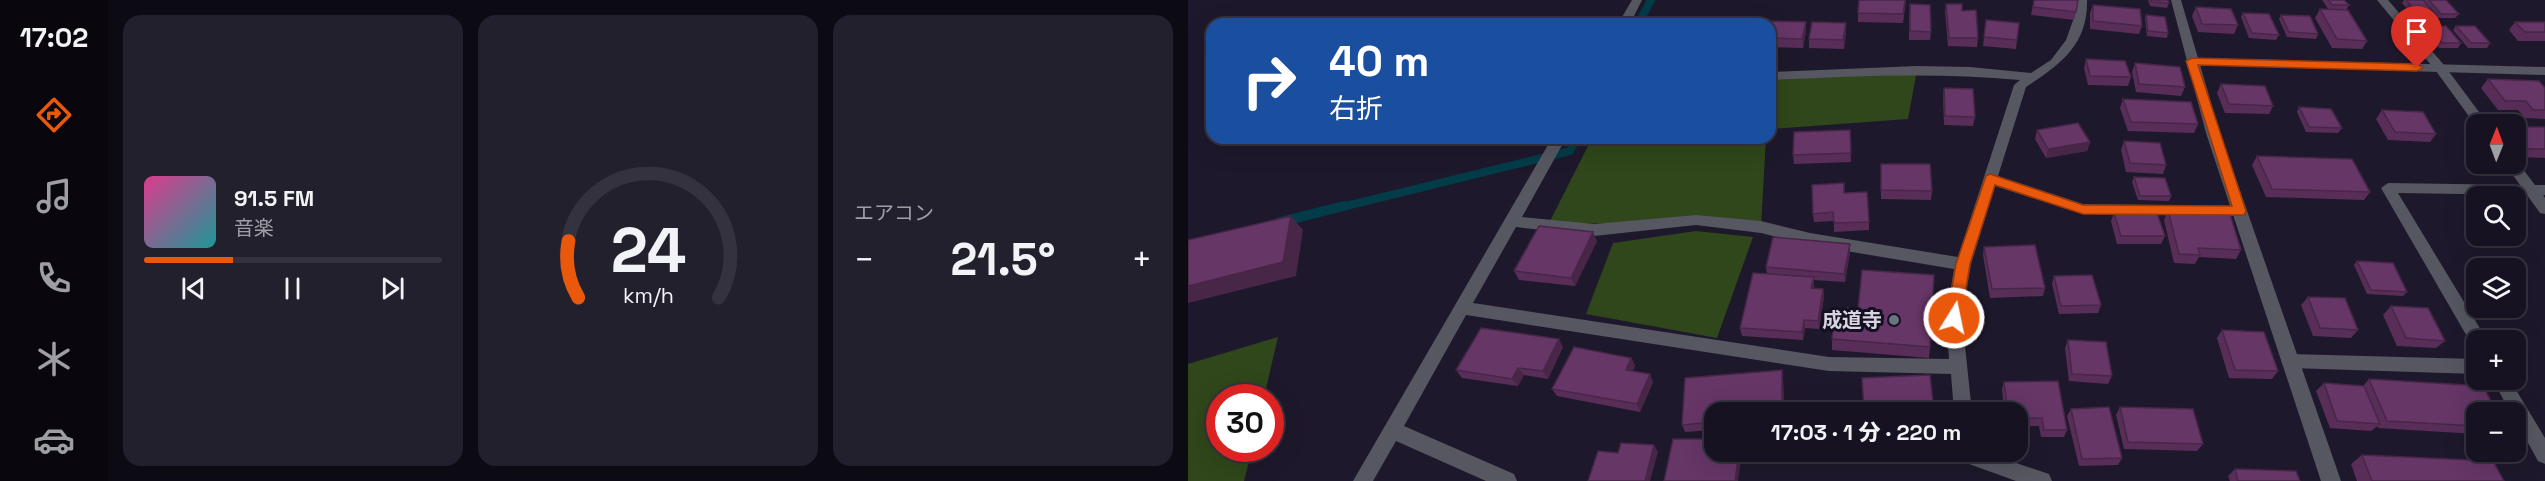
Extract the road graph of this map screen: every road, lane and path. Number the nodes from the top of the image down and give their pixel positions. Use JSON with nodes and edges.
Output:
{"nodes":[{"id":1,"x":1637,"y":0,"type":"edge"},
{"id":2,"x":2082,"y":0,"type":"edge"},
{"id":3,"x":2176,"y":0,"type":"edge"},
{"id":4,"x":2382,"y":0,"type":"edge"},
{"id":5,"x":1627,"y":18,"type":"edge"},
{"id":6,"x":2192,"y":61,"type":"junction"},
{"id":7,"x":2440,"y":68,"type":"junction"},
{"id":8,"x":2545,"y":71,"type":"edge"},
{"id":9,"x":1776,"y":76,"type":"edge"},
{"id":10,"x":2033,"y":77,"type":"junction"},
{"id":11,"x":2474,"y":114,"type":"edge"},
{"id":12,"x":1556,"y":144,"type":"edge"},
{"id":13,"x":2521,"y":174,"type":"edge"},
{"id":14,"x":1990,"y":179,"type":"junction"},
{"id":15,"x":2538,"y":190,"type":"edge"},
{"id":16,"x":2545,"y":208,"type":"edge"},
{"id":17,"x":2240,"y":211,"type":"junction"},
{"id":18,"x":1512,"y":221,"type":"junction"},
{"id":19,"x":1963,"y":264,"type":"junction"},
{"id":20,"x":1461,"y":309,"type":"junction"},
{"id":21,"x":2472,"y":330,"type":"edge"},
{"id":22,"x":2290,"y":361,"type":"junction"},
{"id":23,"x":1958,"y":367,"type":"junction"},
{"id":24,"x":2466,"y":367,"type":"edge"},
{"id":25,"x":2506,"y":390,"type":"edge"},
{"id":26,"x":1962,"y":402,"type":"edge"},
{"id":27,"x":1392,"y":430,"type":"junction"},
{"id":28,"x":2545,"y":455,"type":"edge"},
{"id":29,"x":1987,"y":462,"type":"edge"},
{"id":30,"x":1363,"y":481,"type":"edge"},
{"id":31,"x":1507,"y":481,"type":"edge"},
{"id":32,"x":2042,"y":481,"type":"edge"},
{"id":33,"x":2331,"y":481,"type":"edge"}],
"edges":[{"from":1,"to":5,"type":"street"},
{"from":2,"to":10,"type":"street"},
{"from":3,"to":6,"type":"street"},
{"from":4,"to":7,"type":"street"},
{"from":6,"to":7,"type":"street"},
{"from":6,"to":17,"type":"street"},
{"from":7,"to":8,"type":"street"},
{"from":7,"to":11,"type":"street"},
{"from":9,"to":10,"type":"street"},
{"from":10,"to":14,"type":"street"},
{"from":12,"to":18,"type":"street"},
{"from":13,"to":15,"type":"street"},
{"from":14,"to":17,"type":"street"},
{"from":14,"to":19,"type":"street"},
{"from":15,"to":16,"type":"street"},
{"from":15,"to":21,"type":"street"},
{"from":17,"to":22,"type":"street"},
{"from":18,"to":19,"type":"street"},
{"from":18,"to":20,"type":"street"},
{"from":19,"to":23,"type":"street"},
{"from":20,"to":23,"type":"street"},
{"from":20,"to":27,"type":"street"},
{"from":22,"to":24,"type":"street"},
{"from":22,"to":33,"type":"street"},
{"from":23,"to":26,"type":"street"},
{"from":25,"to":28,"type":"street"},
{"from":27,"to":30,"type":"street"},
{"from":27,"to":31,"type":"street"},
{"from":29,"to":32,"type":"street"}]}
